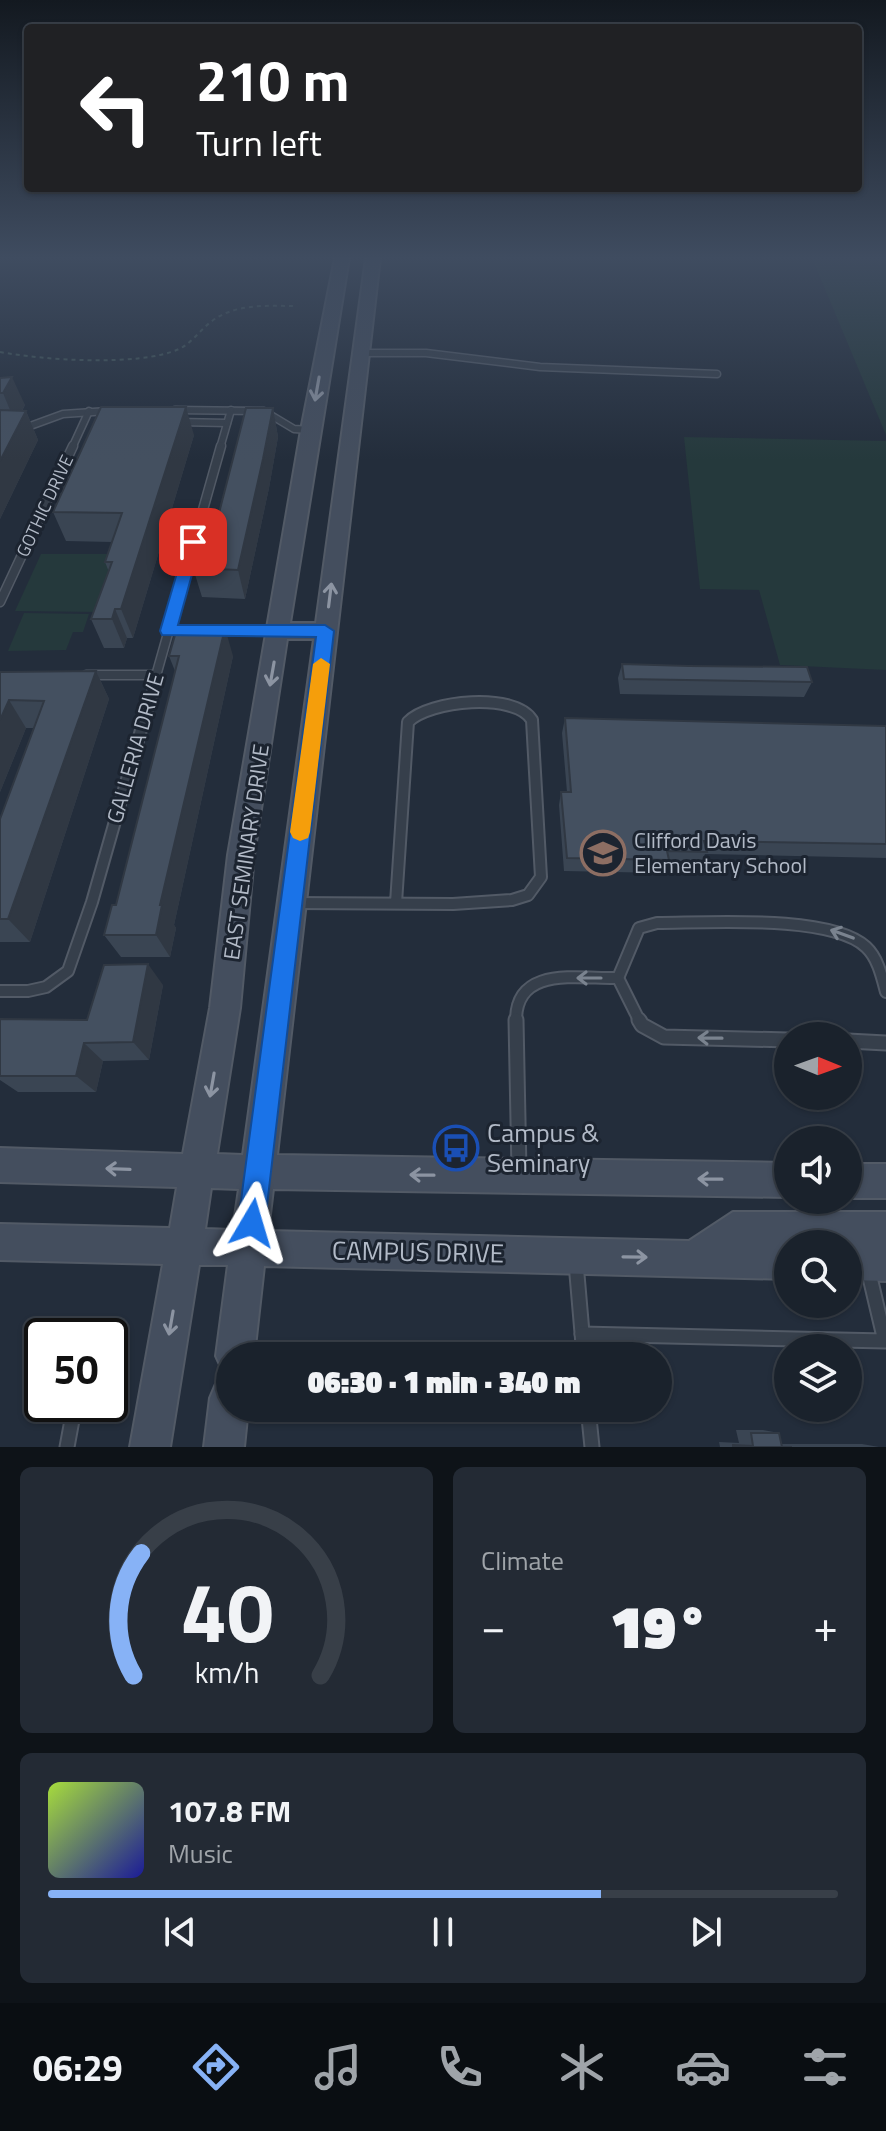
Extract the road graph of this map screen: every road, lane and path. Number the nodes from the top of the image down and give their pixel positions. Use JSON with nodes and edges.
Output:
{"nodes":[{"id":1,"x":210,"y":326,"type":"edge"},
{"id":2,"x":329,"y":326,"type":"edge"},
{"id":3,"x":364,"y":326,"type":"edge"},
{"id":4,"x":0,"y":352,"type":"edge"},
{"id":5,"x":361,"y":353,"type":"junction"},
{"id":6,"x":717,"y":374,"type":"dead end"},
{"id":7,"x":168,"y":410,"type":"edge"},
{"id":8,"x":231,"y":410,"type":"junction"},
{"id":9,"x":89,"y":411,"type":"junction"},
{"id":10,"x":121,"y":411,"type":"edge"},
{"id":11,"x":84,"y":421,"type":"junction"},
{"id":12,"x":100,"y":421,"type":"edge"},
{"id":13,"x":164,"y":422,"type":"edge"},
{"id":14,"x":227,"y":423,"type":"junction"},
{"id":15,"x":310,"y":430,"type":"junction"},
{"id":16,"x":0,"y":437,"type":"edge"},
{"id":17,"x":0,"y":602,"type":"edge"},
{"id":18,"x":168,"y":631,"type":"junction"},
{"id":19,"x":182,"y":631,"type":"edge"},
{"id":20,"x":197,"y":631,"type":"edge"},
{"id":21,"x":280,"y":631,"type":"junction"},
{"id":22,"x":325,"y":631,"type":"junction"},
{"id":23,"x":77,"y":675,"type":"edge"},
{"id":24,"x":155,"y":675,"type":"junction"},
{"id":25,"x":292,"y":903,"type":"junction"},
{"id":26,"x":396,"y":903,"type":"junction"},
{"id":27,"x":618,"y":978,"type":"junction"},
{"id":28,"x":0,"y":991,"type":"edge"},
{"id":29,"x":886,"y":992,"type":"edge"},
{"id":30,"x":774,"y":1040,"type":"edge"},
{"id":31,"x":862,"y":1042,"type":"edge"},
{"id":32,"x":886,"y":1043,"type":"edge"},
{"id":33,"x":0,"y":1165,"type":"edge"},
{"id":34,"x":196,"y":1171,"type":"junction"},
{"id":35,"x":258,"y":1172,"type":"junction"},
{"id":36,"x":519,"y":1176,"type":"junction"},
{"id":37,"x":774,"y":1180,"type":"edge"},
{"id":38,"x":862,"y":1181,"type":"edge"},
{"id":39,"x":886,"y":1181,"type":"edge"},
{"id":40,"x":886,"y":1230,"type":"edge"},
{"id":41,"x":0,"y":1242,"type":"edge"},
{"id":42,"x":184,"y":1246,"type":"junction"},
{"id":43,"x":249,"y":1248,"type":"junction"},
{"id":44,"x":576,"y":1256,"type":"junction"},
{"id":45,"x":694,"y":1259,"type":"junction"},
{"id":46,"x":774,"y":1261,"type":"edge"},
{"id":47,"x":867,"y":1263,"type":"edge"},
{"id":48,"x":582,"y":1334,"type":"junction"},
{"id":49,"x":237,"y":1342,"type":"edge"},
{"id":50,"x":583,"y":1342,"type":"edge"},
{"id":51,"x":72,"y":1422,"type":"edge"},
{"id":52,"x":227,"y":1422,"type":"edge"},
{"id":53,"x":589,"y":1422,"type":"edge"},
{"id":54,"x":67,"y":1447,"type":"edge"},
{"id":55,"x":150,"y":1447,"type":"edge"},
{"id":56,"x":224,"y":1447,"type":"edge"},
{"id":57,"x":592,"y":1447,"type":"edge"}],
"edges":[{"from":1,"to":4,"type":"path"},
{"from":2,"to":15,"type":"main road","name":"EAST SEMINARY DRIVE","one_way":true},
{"from":3,"to":5,"type":"main road"},
{"from":5,"to":6,"type":"lane"},
{"from":22,"to":5,"type":"main road","one_way":true},
{"from":7,"to":8,"type":"lane"},
{"from":8,"to":14,"type":"lane","name":"GALLERIA DRIVE"},
{"from":8,"to":15,"type":"lane"},
{"from":9,"to":10,"type":"lane"},
{"from":9,"to":11,"type":"lane","name":"GOTHIC DRIVE"},
{"from":9,"to":16,"type":"lane"},
{"from":11,"to":12,"type":"lane"},
{"from":11,"to":17,"type":"lane","name":"GOTHIC DRIVE"},
{"from":13,"to":14,"type":"lane"},
{"from":14,"to":18,"type":"lane","name":"GALLERIA DRIVE"},
{"from":15,"to":21,"type":"main road","name":"EAST SEMINARY DRIVE"},
{"from":18,"to":19,"type":"lane"},
{"from":18,"to":24,"type":"lane","name":"GALLERIA DRIVE"},
{"from":20,"to":21,"type":"lane"},
{"from":21,"to":22,"type":"main road"},
{"from":21,"to":34,"type":"main road","name":"EAST SEMINARY DRIVE","one_way":true},
{"from":22,"to":25,"type":"main road"},
{"from":23,"to":24,"type":"lane"},
{"from":24,"to":28,"type":"lane","name":"GALLERIA DRIVE"},
{"from":25,"to":26,"type":"lane"},
{"from":25,"to":35,"type":"main road"},
{"from":26,"to":26,"type":"lane"},
{"from":29,"to":27,"type":"lane","one_way":true},
{"from":30,"to":27,"type":"lane","one_way":true},
{"from":27,"to":36,"type":"lane","one_way":true},
{"from":31,"to":32,"type":"lane"},
{"from":34,"to":33,"type":"main road","one_way":true},
{"from":34,"to":35,"type":"main road"},
{"from":34,"to":42,"type":"main road","name":"EAST SEMINARY DRIVE"},
{"from":36,"to":35,"type":"main road","one_way":true},
{"from":35,"to":43,"type":"main road"},
{"from":37,"to":36,"type":"main road","one_way":true},
{"from":38,"to":39,"type":"main road"},
{"from":40,"to":45,"type":"main road"},
{"from":41,"to":42,"type":"main road","name":"CAMPUS DRIVE"},
{"from":42,"to":43,"type":"main road","name":"CAMPUS DRIVE"},
{"from":42,"to":55,"type":"main road","name":"EAST SEMINARY DRIVE","one_way":true},
{"from":43,"to":44,"type":"main road","name":"CAMPUS DRIVE"},
{"from":43,"to":49,"type":"main road"},
{"from":44,"to":45,"type":"main road","name":"CAMPUS DRIVE","one_way":true},
{"from":44,"to":48,"type":"lane"},
{"from":45,"to":46,"type":"main road","name":"CAMPUS DRIVE"},
{"from":47,"to":48,"type":"lane"},
{"from":48,"to":50,"type":"lane"},
{"from":51,"to":54,"type":"lane"},
{"from":52,"to":56,"type":"main road"},
{"from":53,"to":57,"type":"lane"}]}
